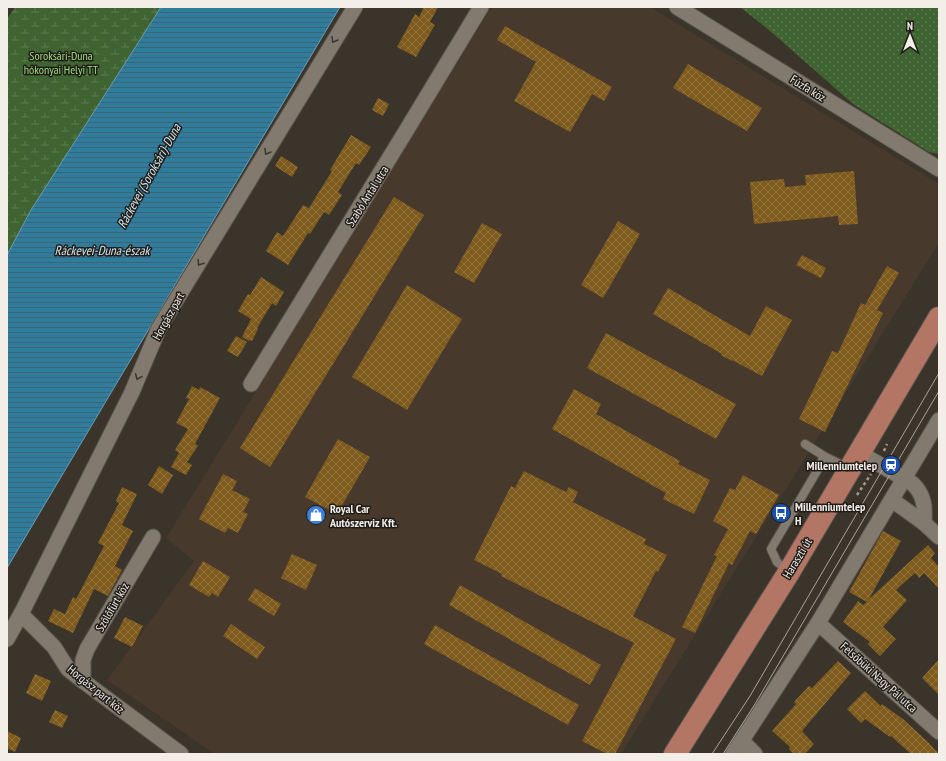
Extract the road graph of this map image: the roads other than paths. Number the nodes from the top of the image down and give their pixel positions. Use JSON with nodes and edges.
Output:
{"nodes":[{"id":1,"x":355,"y":7,"type":"edge"},
{"id":2,"x":482,"y":7,"type":"edge"},
{"id":3,"x":677,"y":7,"type":"edge"},
{"id":4,"x":939,"y":169,"type":"edge"},
{"id":5,"x":939,"y":318,"type":"edge"},
{"id":6,"x":251,"y":384,"type":"dead end"},
{"id":7,"x":939,"y":420,"type":"edge"},
{"id":8,"x":805,"y":444,"type":"dead end"},
{"id":9,"x":824,"y":456,"type":"junction"},
{"id":10,"x":855,"y":461,"type":"junction"},
{"id":11,"x":904,"y":479,"type":"junction"},
{"id":12,"x":892,"y":500,"type":"junction"},
{"id":13,"x":924,"y":524,"type":"junction"},
{"id":14,"x":153,"y":537,"type":"dead end"},
{"id":15,"x":939,"y":537,"type":"edge"},
{"id":16,"x":789,"y":572,"type":"junction"},
{"id":17,"x":21,"y":614,"type":"junction"},
{"id":18,"x":818,"y":623,"type":"junction"},
{"id":19,"x":7,"y":639,"type":"edge"},
{"id":20,"x":83,"y":681,"type":"junction"},
{"id":21,"x":939,"y":732,"type":"edge"},
{"id":22,"x":742,"y":741,"type":"junction"},
{"id":23,"x":181,"y":754,"type":"edge"},
{"id":24,"x":675,"y":754,"type":"edge"},
{"id":25,"x":733,"y":754,"type":"edge"},
{"id":26,"x":755,"y":754,"type":"edge"}],
"edges":[{"from":1,"to":17,"type":"street","name":"Horgász part","one_way":true},
{"from":2,"to":6,"type":"street","name":"Szabó Antal utca"},
{"from":3,"to":4,"type":"street","name":"Fűzfa köz"},
{"from":5,"to":10,"type":"main road","name":"Haraszti út"},
{"from":7,"to":11,"type":"street"},
{"from":8,"to":9,"type":"lane"},
{"from":9,"to":10,"type":"lane"},
{"from":9,"to":16,"type":"lane"},
{"from":10,"to":11,"type":"street"},
{"from":10,"to":16,"type":"main road","name":"Haraszti út"},
{"from":11,"to":12,"type":"street"},
{"from":11,"to":13,"type":"street"},
{"from":12,"to":13,"type":"street"},
{"from":12,"to":18,"type":"street"},
{"from":13,"to":15,"type":"street"},
{"from":14,"to":20,"type":"street","name":"Szőlőfürt köz"},
{"from":16,"to":24,"type":"main road","name":"Haraszti út"},
{"from":17,"to":19,"type":"street","name":"Horgász part"},
{"from":17,"to":20,"type":"street","name":"Horgász part köz"},
{"from":18,"to":21,"type":"street","name":"Felsőbüki Nagy Pál utca"},
{"from":18,"to":22,"type":"street"},
{"from":20,"to":23,"type":"street","name":"Horgász part köz"},
{"from":22,"to":25,"type":"street"},
{"from":22,"to":26,"type":"street"}]}
